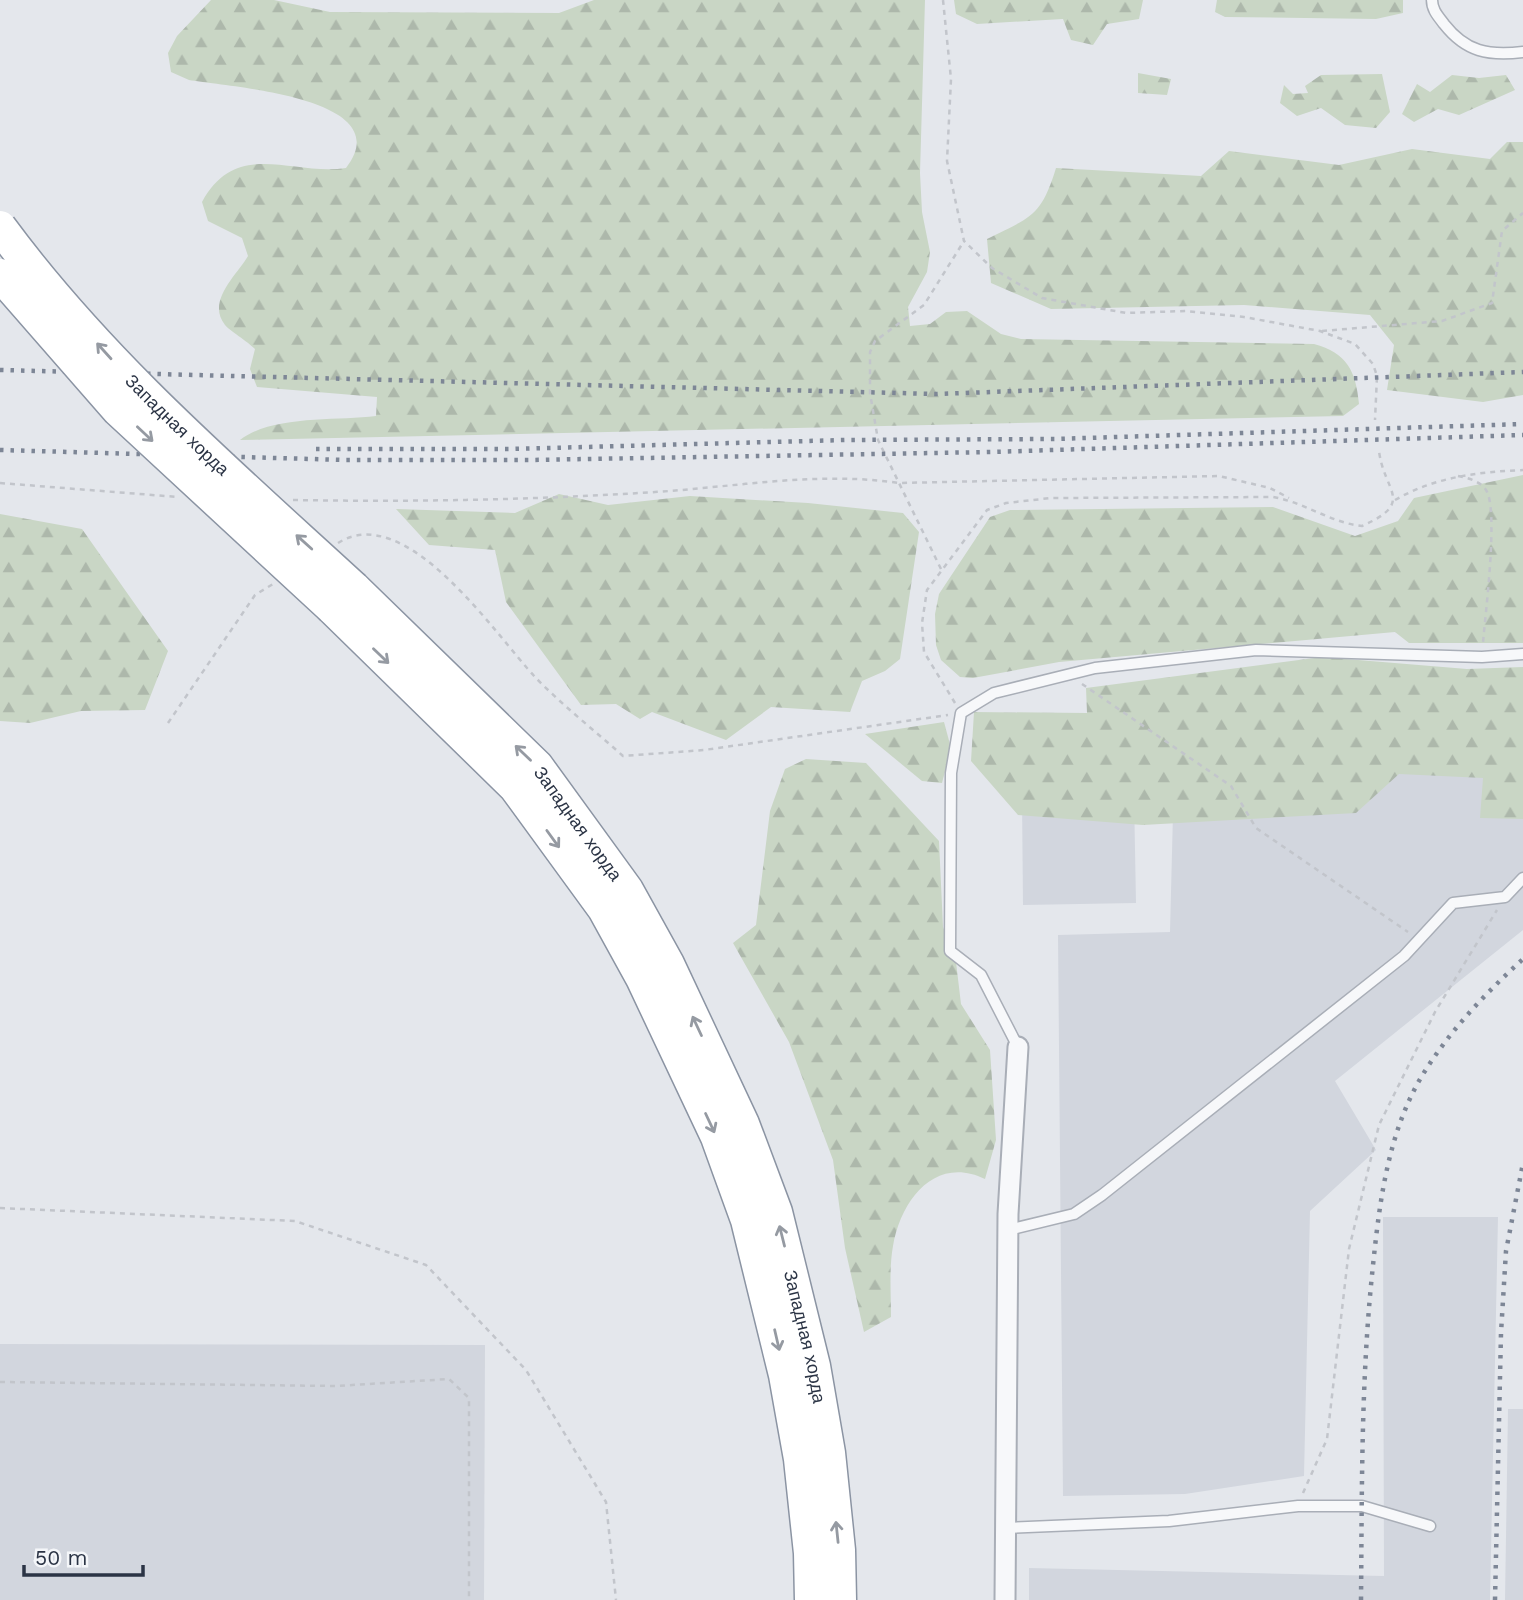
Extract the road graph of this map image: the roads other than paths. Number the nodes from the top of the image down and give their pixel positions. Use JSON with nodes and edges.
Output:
{"nodes":[{"id":1,"x":1432,"y":0,"type":"edge"},
{"id":2,"x":1523,"y":52,"type":"edge"},
{"id":3,"x":0,"y":227,"type":"edge"},
{"id":4,"x":0,"y":275,"type":"edge"},
{"id":5,"x":343,"y":598,"type":"junction"},
{"id":6,"x":1523,"y":654,"type":"edge"},
{"id":7,"x":1523,"y":878,"type":"edge"},
{"id":8,"x":1018,"y":1047,"type":"joint"},
{"id":9,"x":1008,"y":1230,"type":"junction"},
{"id":10,"x":1430,"y":1526,"type":"dead end"},
{"id":11,"x":1006,"y":1528,"type":"junction"},
{"id":12,"x":811,"y":1600,"type":"edge"},
{"id":13,"x":840,"y":1600,"type":"edge"},
{"id":14,"x":1005,"y":1600,"type":"edge"}],
"edges":[{"from":1,"to":2,"type":"lane"},
{"from":5,"to":3,"type":"highway","name":"Западная хорда","one_way":true,"bridge":true},
{"from":4,"to":5,"type":"highway","name":"Западная хорда","one_way":true,"bridge":true},
{"from":5,"to":12,"type":"highway","name":"Западная хорда","one_way":true},
{"from":13,"to":5,"type":"highway","name":"Западная хорда","one_way":true},
{"from":6,"to":8,"type":"lane"},
{"from":7,"to":9,"type":"lane"},
{"from":8,"to":9,"type":"street"},
{"from":9,"to":11,"type":"street"},
{"from":10,"to":11,"type":"lane"},
{"from":11,"to":14,"type":"street"}]}
